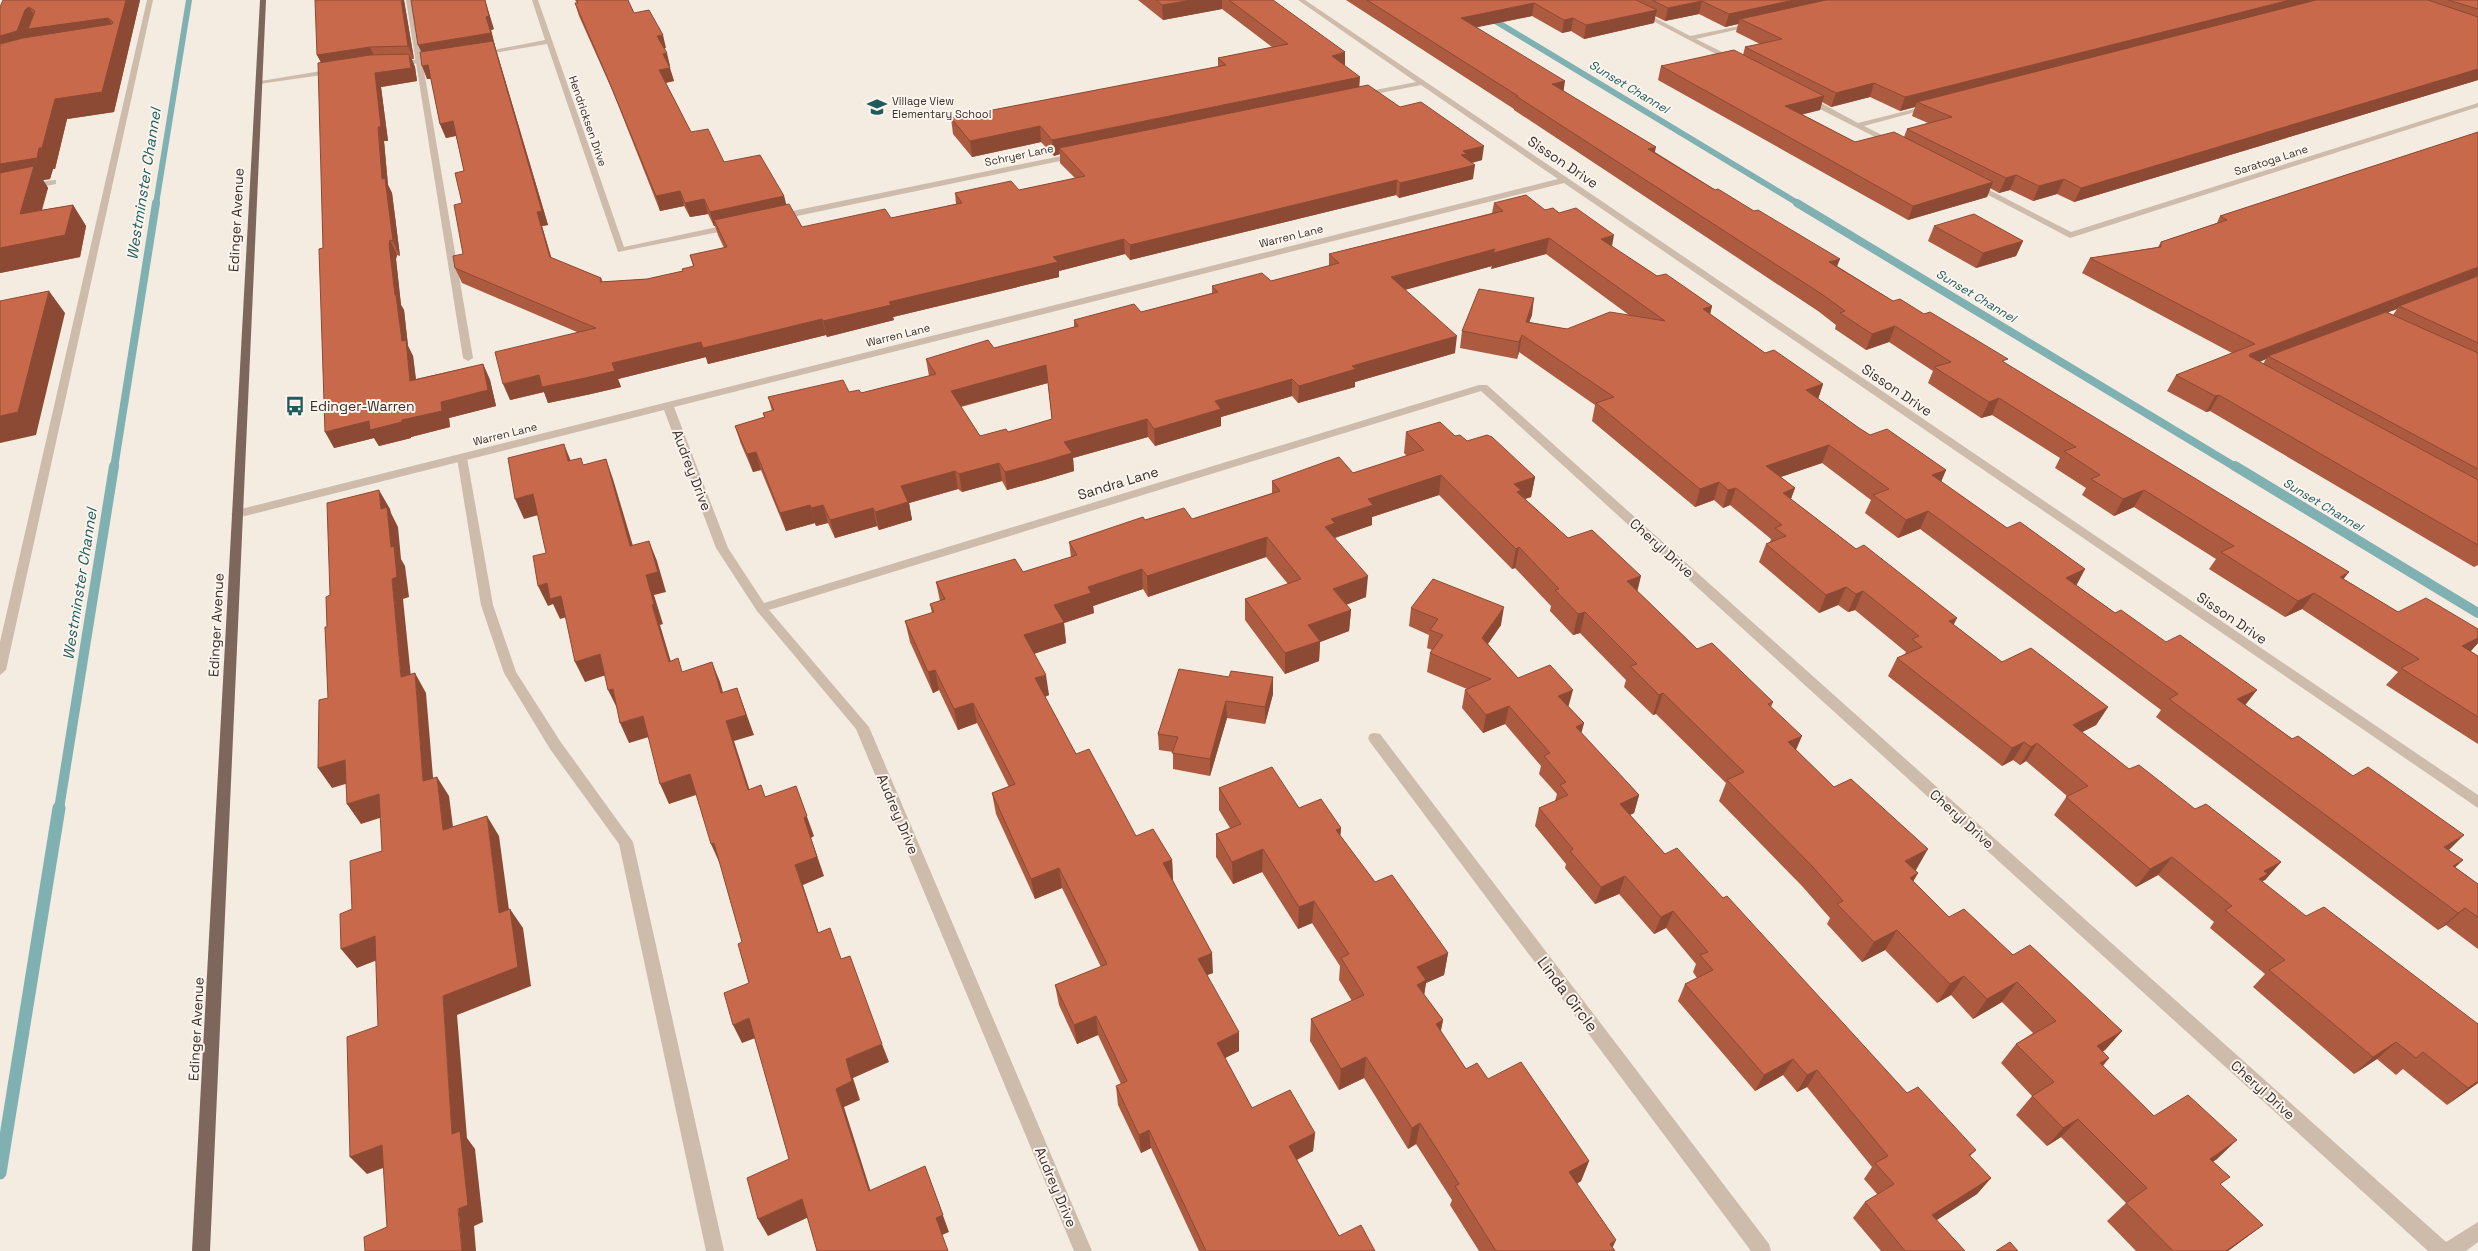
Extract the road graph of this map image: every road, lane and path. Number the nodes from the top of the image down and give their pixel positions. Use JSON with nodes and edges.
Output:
{"nodes":[{"id":1,"x":150,"y":0,"type":"edge"},
{"id":2,"x":263,"y":0,"type":"edge"},
{"id":3,"x":409,"y":0,"type":"edge"},
{"id":4,"x":535,"y":0,"type":"edge"},
{"id":5,"x":1301,"y":0,"type":"edge"},
{"id":6,"x":1616,"y":0,"type":"edge"},
{"id":7,"x":1765,"y":22,"type":"edge"},
{"id":8,"x":1690,"y":38,"type":"junction"},
{"id":9,"x":549,"y":42,"type":"junction"},
{"id":10,"x":474,"y":54,"type":"edge"},
{"id":11,"x":446,"y":58,"type":"edge"},
{"id":12,"x":418,"y":63,"type":"junction"},
{"id":13,"x":385,"y":64,"type":"edge"},
{"id":14,"x":1743,"y":66,"type":"edge"},
{"id":15,"x":337,"y":70,"type":"edge"},
{"id":16,"x":259,"y":82,"type":"junction"},
{"id":17,"x":1421,"y":82,"type":"junction"},
{"id":18,"x":1796,"y":93,"type":"edge"},
{"id":19,"x":1353,"y":97,"type":"edge"},
{"id":20,"x":2478,"y":105,"type":"edge"},
{"id":21,"x":1935,"y":106,"type":"edge"},
{"id":22,"x":1858,"y":125,"type":"junction"},
{"id":23,"x":1902,"y":148,"type":"edge"},
{"id":24,"x":1089,"y":152,"type":"edge"},
{"id":25,"x":1565,"y":180,"type":"junction"},
{"id":26,"x":1964,"y":180,"type":"edge"},
{"id":27,"x":53,"y":182,"type":"dead end"},
{"id":28,"x":0,"y":192,"type":"edge"},
{"id":29,"x":767,"y":219,"type":"edge"},
{"id":30,"x":738,"y":226,"type":"edge"},
{"id":31,"x":468,"y":358,"type":"dead end"},
{"id":32,"x":1483,"y":387,"type":"joint"},
{"id":33,"x":668,"y":406,"type":"junction"},
{"id":34,"x":462,"y":458,"type":"junction"},
{"id":35,"x":237,"y":514,"type":"junction"},
{"id":36,"x":761,"y":608,"type":"junction"},
{"id":37,"x":0,"y":670,"type":"edge"},
{"id":38,"x":1374,"y":738,"type":"dead end"},
{"id":39,"x":2478,"y":802,"type":"edge"},
{"id":40,"x":2478,"y":1231,"type":"edge"},
{"id":41,"x":201,"y":1251,"type":"edge"},
{"id":42,"x":714,"y":1251,"type":"edge"},
{"id":43,"x":1083,"y":1251,"type":"edge"},
{"id":44,"x":1762,"y":1251,"type":"edge"},
{"id":45,"x":2442,"y":1251,"type":"edge"},
{"id":46,"x":2450,"y":1251,"type":"edge"}],
"edges":[{"from":1,"to":37,"type":"street"},
{"from":2,"to":16,"type":"main road","name":"Edinger Avenue"},
{"from":3,"to":12,"type":"street"},
{"from":4,"to":9,"type":"street","name":"Hendricksen Drive"},
{"from":5,"to":17,"type":"street","name":"Sisson Drive"},
{"from":6,"to":8,"type":"street"},
{"from":7,"to":8,"type":"street"},
{"from":8,"to":14,"type":"street"},
{"from":9,"to":10,"type":"street"},
{"from":9,"to":30,"type":"street","name":"Hendricksen Drive"},
{"from":11,"to":12,"type":"street"},
{"from":12,"to":13,"type":"street"},
{"from":12,"to":31,"type":"street"},
{"from":15,"to":16,"type":"street"},
{"from":16,"to":35,"type":"main road","name":"Edinger Avenue"},
{"from":17,"to":19,"type":"street"},
{"from":17,"to":25,"type":"street","name":"Sisson Drive"},
{"from":18,"to":22,"type":"street"},
{"from":20,"to":26,"type":"street","name":"Saratoga Lane"},
{"from":21,"to":22,"type":"street"},
{"from":22,"to":23,"type":"street"},
{"from":24,"to":29,"type":"street","name":"Schryer Lane"},
{"from":25,"to":33,"type":"street","name":"Warren Lane"},
{"from":25,"to":39,"type":"street","name":"Sisson Drive"},
{"from":27,"to":28,"type":"street"},
{"from":32,"to":36,"type":"street","name":"Sandra Lane"},
{"from":32,"to":45,"type":"street","name":"Cheryl Drive"},
{"from":33,"to":34,"type":"street","name":"Warren Lane"},
{"from":33,"to":36,"type":"street","name":"Audrey Drive"},
{"from":34,"to":35,"type":"street","name":"Warren Lane"},
{"from":34,"to":42,"type":"street"},
{"from":35,"to":41,"type":"main road","name":"Edinger Avenue"},
{"from":36,"to":43,"type":"street","name":"Audrey Drive"},
{"from":38,"to":44,"type":"street","name":"Linda Circle"},
{"from":40,"to":46,"type":"street"}]}
